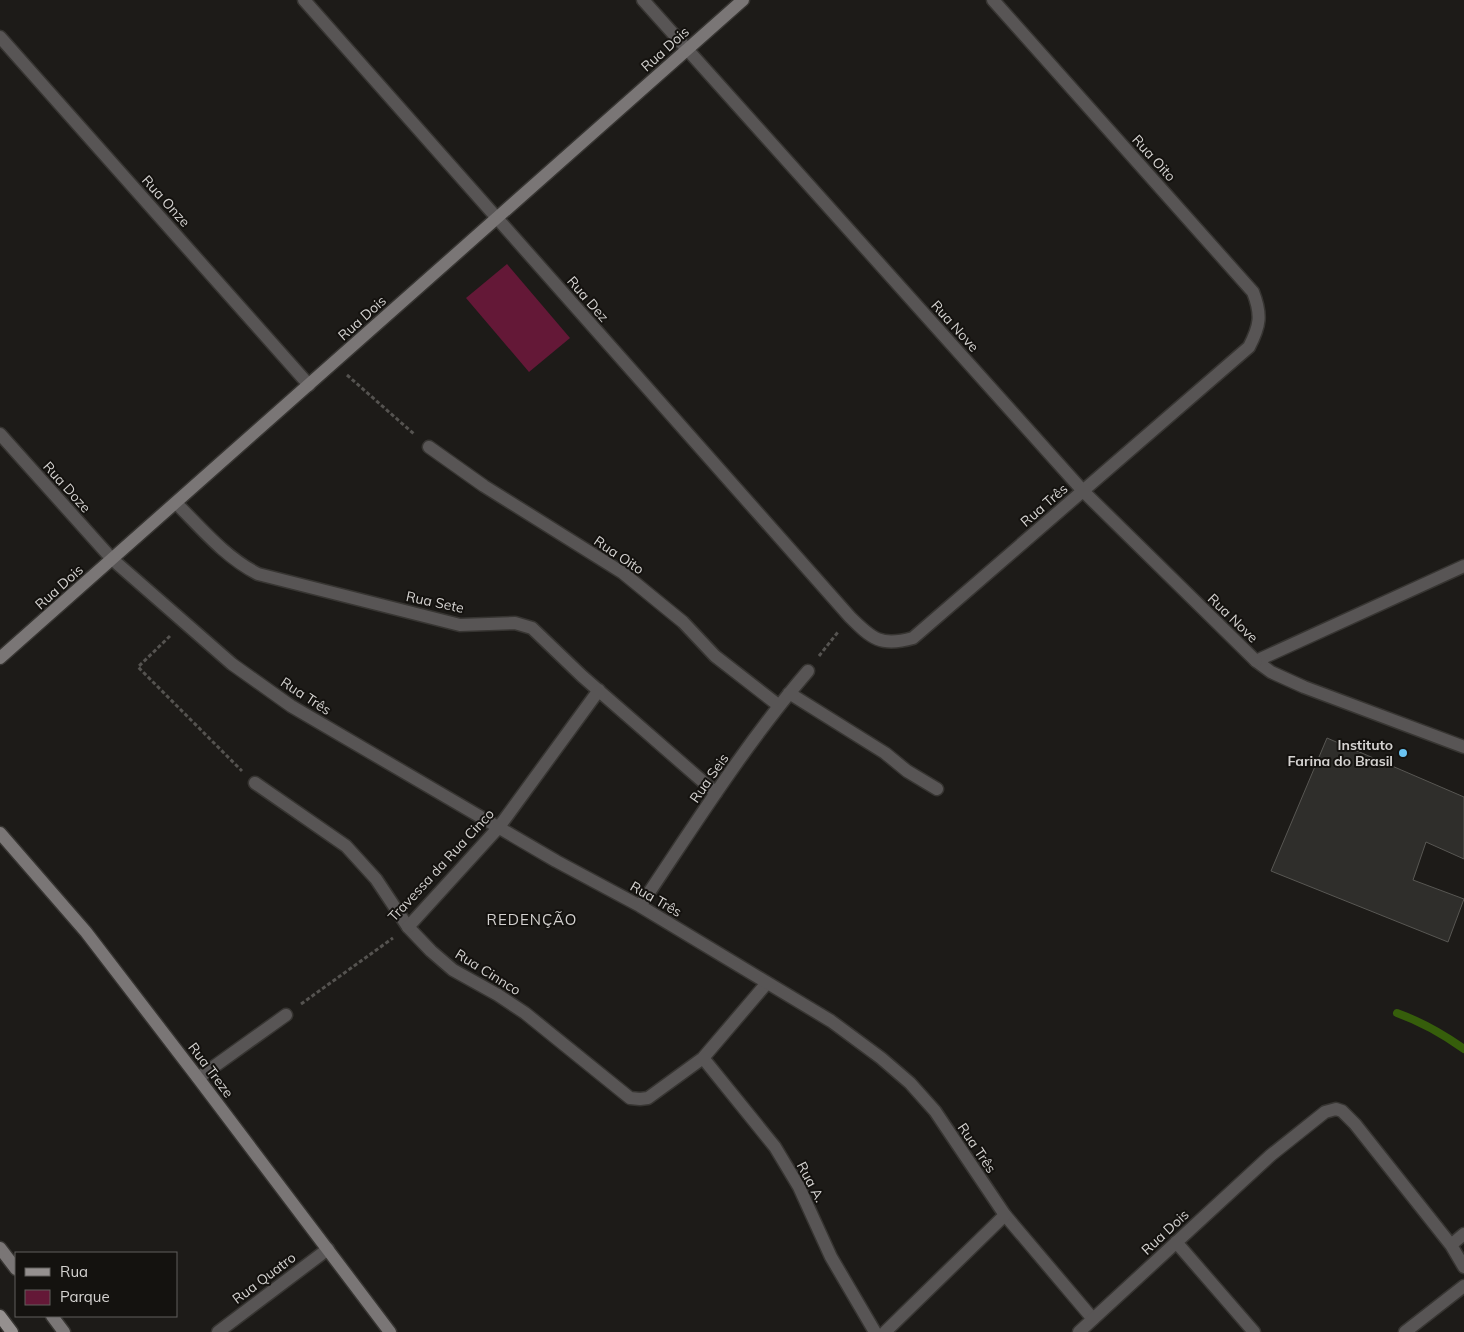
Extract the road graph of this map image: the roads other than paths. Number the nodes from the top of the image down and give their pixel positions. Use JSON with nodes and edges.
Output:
{"nodes":[{"id":1,"x":304,"y":0,"type":"edge"},
{"id":2,"x":643,"y":0,"type":"edge"},
{"id":3,"x":743,"y":0,"type":"edge"},
{"id":4,"x":993,"y":0,"type":"edge"},
{"id":5,"x":0,"y":37,"type":"edge"},
{"id":6,"x":687,"y":50,"type":"junction"},
{"id":7,"x":497,"y":218,"type":"junction"},
{"id":8,"x":1249,"y":347,"type":"joint"},
{"id":9,"x":309,"y":385,"type":"junction"},
{"id":10,"x":0,"y":434,"type":"edge"},
{"id":11,"x":429,"y":447,"type":"road end"},
{"id":12,"x":1083,"y":491,"type":"junction"},
{"id":13,"x":176,"y":503,"type":"junction"},
{"id":14,"x":112,"y":559,"type":"junction"},
{"id":15,"x":1464,"y":566,"type":"edge"},
{"id":16,"x":850,"y":617,"type":"joint"},
{"id":17,"x":0,"y":658,"type":"edge"},
{"id":18,"x":1256,"y":661,"type":"junction"},
{"id":19,"x":808,"y":671,"type":"road end"},
{"id":20,"x":599,"y":690,"type":"junction"},
{"id":21,"x":789,"y":693,"type":"junction"},
{"id":22,"x":778,"y":705,"type":"junction"},
{"id":23,"x":1464,"y":747,"type":"edge"},
{"id":24,"x":255,"y":783,"type":"road end"},
{"id":25,"x":937,"y":789,"type":"dead end"},
{"id":26,"x":716,"y":793,"type":"junction"},
{"id":27,"x":499,"y":827,"type":"junction"},
{"id":28,"x":0,"y":833,"type":"edge"},
{"id":29,"x":640,"y":906,"type":"junction"},
{"id":30,"x":408,"y":927,"type":"junction"},
{"id":31,"x":768,"y":983,"type":"junction"},
{"id":32,"x":286,"y":1015,"type":"road end"},
{"id":33,"x":703,"y":1058,"type":"junction"},
{"id":34,"x":198,"y":1078,"type":"junction"},
{"id":35,"x":1005,"y":1215,"type":"junction"},
{"id":36,"x":1464,"y":1234,"type":"edge"},
{"id":37,"x":1176,"y":1242,"type":"junction"},
{"id":38,"x":1450,"y":1245,"type":"junction"},
{"id":39,"x":0,"y":1248,"type":"edge"},
{"id":40,"x":328,"y":1249,"type":"junction"},
{"id":41,"x":1464,"y":1267,"type":"edge"},
{"id":42,"x":15,"y":1268,"type":"edge"},
{"id":43,"x":1464,"y":1286,"type":"edge"},
{"id":44,"x":0,"y":1316,"type":"edge"},
{"id":45,"x":53,"y":1317,"type":"edge"},
{"id":46,"x":1093,"y":1319,"type":"junction"},
{"id":47,"x":12,"y":1332,"type":"edge"},
{"id":48,"x":64,"y":1332,"type":"edge"},
{"id":49,"x":218,"y":1332,"type":"edge"},
{"id":50,"x":390,"y":1332,"type":"edge"},
{"id":51,"x":875,"y":1332,"type":"edge"},
{"id":52,"x":884,"y":1332,"type":"edge"},
{"id":53,"x":1079,"y":1332,"type":"edge"},
{"id":54,"x":1254,"y":1332,"type":"edge"},
{"id":55,"x":1405,"y":1332,"type":"edge"}],
"edges":[{"from":1,"to":7,"type":"street","name":"Rua Dez"},
{"from":2,"to":6,"type":"street","name":"Rua Nove"},
{"from":3,"to":6,"type":"main road","name":"Rua Dois"},
{"from":4,"to":8,"type":"street","name":"Rua Oito"},
{"from":5,"to":9,"type":"street","name":"Rua Onze"},
{"from":6,"to":7,"type":"main road","name":"Rua Dois"},
{"from":6,"to":12,"type":"street","name":"Rua Nove"},
{"from":7,"to":9,"type":"main road","name":"Rua Dois"},
{"from":7,"to":16,"type":"street","name":"Rua Dez"},
{"from":8,"to":12,"type":"street","name":"Rua Três"},
{"from":9,"to":13,"type":"main road","name":"Rua Dois"},
{"from":10,"to":14,"type":"street","name":"Rua Doze"},
{"from":11,"to":22,"type":"street","name":"Rua Oito"},
{"from":12,"to":16,"type":"street","name":"Rua Três"},
{"from":12,"to":18,"type":"street","name":"Rua Nove"},
{"from":13,"to":14,"type":"main road","name":"Rua Dois"},
{"from":13,"to":20,"type":"street","name":"Rua Sete"},
{"from":14,"to":17,"type":"main road","name":"Rua Dois"},
{"from":14,"to":27,"type":"street","name":"Rua Três"},
{"from":15,"to":18,"type":"street"},
{"from":18,"to":23,"type":"street","name":"Rua Nove"},
{"from":19,"to":21,"type":"street","name":"Rua Seis"},
{"from":20,"to":26,"type":"street","name":"Rua Sete"},
{"from":20,"to":27,"type":"street","name":"Travessa da Rua Cinco"},
{"from":21,"to":22,"type":"street","name":"Rua Seis"},
{"from":21,"to":25,"type":"street"},
{"from":22,"to":26,"type":"street","name":"Rua Seis"},
{"from":24,"to":30,"type":"street","name":"Rua Cinnco"},
{"from":26,"to":29,"type":"street","name":"Rua Seis"},
{"from":27,"to":29,"type":"street","name":"Rua Três"},
{"from":27,"to":30,"type":"street","name":"Travessa da Rua Cinco"},
{"from":28,"to":34,"type":"main road","name":"Rua Treze"},
{"from":29,"to":31,"type":"street","name":"Rua Três"},
{"from":30,"to":33,"type":"street","name":"Rua Cinnco"},
{"from":31,"to":33,"type":"street","name":"Rua Cinnco"},
{"from":31,"to":35,"type":"street","name":"Rua Três"},
{"from":32,"to":34,"type":"street"},
{"from":33,"to":51,"type":"street","name":"Rua A."},
{"from":34,"to":40,"type":"main road","name":"Rua Treze"},
{"from":35,"to":46,"type":"street","name":"Rua Três"},
{"from":35,"to":52,"type":"street"},
{"from":36,"to":38,"type":"street"},
{"from":37,"to":38,"type":"street","name":"Rua Dois"},
{"from":37,"to":46,"type":"street","name":"Rua Dois"},
{"from":37,"to":54,"type":"street"},
{"from":38,"to":41,"type":"street"},
{"from":39,"to":42,"type":"main road"},
{"from":40,"to":49,"type":"street","name":"Rua Quatro"},
{"from":40,"to":50,"type":"main road","name":"Rua Treze"},
{"from":43,"to":55,"type":"street"},
{"from":44,"to":47,"type":"main road"},
{"from":45,"to":48,"type":"main road"},
{"from":46,"to":53,"type":"street","name":"Rua Dois"}]}
